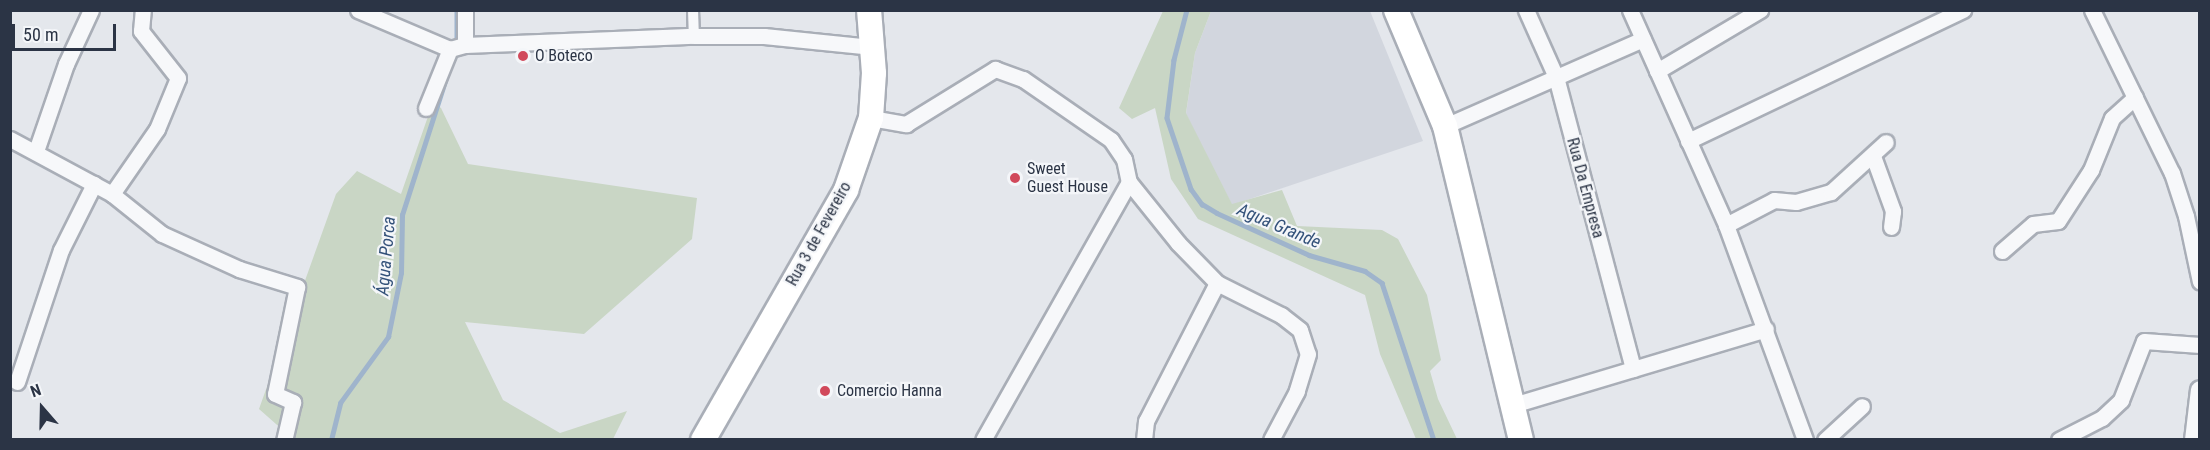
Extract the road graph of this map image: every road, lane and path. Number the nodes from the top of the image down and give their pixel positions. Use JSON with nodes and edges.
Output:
{"nodes":[{"id":1,"x":91,"y":10,"type":"edge"},
{"id":2,"x":143,"y":10,"type":"edge"},
{"id":3,"x":358,"y":10,"type":"edge"},
{"id":4,"x":465,"y":10,"type":"edge"},
{"id":5,"x":693,"y":10,"type":"edge"},
{"id":6,"x":869,"y":10,"type":"edge"},
{"id":7,"x":1396,"y":10,"type":"edge"},
{"id":8,"x":1526,"y":10,"type":"edge"},
{"id":9,"x":1630,"y":10,"type":"edge"},
{"id":10,"x":1760,"y":10,"type":"edge"},
{"id":11,"x":1963,"y":10,"type":"edge"},
{"id":12,"x":2092,"y":10,"type":"edge"},
{"id":13,"x":694,"y":36,"type":"junction"},
{"id":14,"x":1643,"y":39,"type":"junction"},
{"id":15,"x":465,"y":45,"type":"junction"},
{"id":16,"x":872,"y":47,"type":"junction"},
{"id":17,"x":450,"y":49,"type":"junction"},
{"id":18,"x":1657,"y":71,"type":"junction"},
{"id":19,"x":1556,"y":77,"type":"junction"},
{"id":20,"x":2135,"y":97,"type":"junction"},
{"id":21,"x":426,"y":108,"type":"dead end"},
{"id":22,"x":871,"y":118,"type":"junction"},
{"id":23,"x":1445,"y":126,"type":"junction"},
{"id":24,"x":10,"y":139,"type":"edge"},
{"id":25,"x":1688,"y":141,"type":"junction"},
{"id":26,"x":1886,"y":142,"type":"dead end"},
{"id":27,"x":36,"y":151,"type":"junction"},
{"id":28,"x":1873,"y":156,"type":"junction"},
{"id":29,"x":1129,"y":182,"type":"junction"},
{"id":30,"x":94,"y":184,"type":"junction"},
{"id":31,"x":112,"y":194,"type":"junction"},
{"id":32,"x":1726,"y":225,"type":"junction"},
{"id":33,"x":1891,"y":227,"type":"dead end"},
{"id":34,"x":2002,"y":252,"type":"dead end"},
{"id":35,"x":2199,"y":282,"type":"edge"},
{"id":36,"x":1217,"y":283,"type":"junction"},
{"id":37,"x":1766,"y":329,"type":"junction"},
{"id":38,"x":2199,"y":345,"type":"edge"},
{"id":39,"x":1634,"y":369,"type":"junction"},
{"id":40,"x":17,"y":382,"type":"dead end"},
{"id":41,"x":2199,"y":390,"type":"edge"},
{"id":42,"x":1513,"y":405,"type":"junction"},
{"id":43,"x":1862,"y":406,"type":"dead end"},
{"id":44,"x":2196,"y":438,"type":"edge"},
{"id":45,"x":1142,"y":439,"type":"edge"},
{"id":46,"x":284,"y":440,"type":"edge"},
{"id":47,"x":703,"y":440,"type":"edge"},
{"id":48,"x":983,"y":440,"type":"edge"},
{"id":49,"x":1270,"y":440,"type":"edge"},
{"id":50,"x":1521,"y":440,"type":"edge"},
{"id":51,"x":1805,"y":440,"type":"edge"},
{"id":52,"x":1825,"y":440,"type":"edge"},
{"id":53,"x":2059,"y":440,"type":"edge"}],
"edges":[{"from":1,"to":27,"type":"street"},
{"from":2,"to":31,"type":"street"},
{"from":3,"to":17,"type":"street"},
{"from":4,"to":15,"type":"street"},
{"from":5,"to":13,"type":"street"},
{"from":6,"to":16,"type":"main road","name":"Rua 3 de Fevereiro"},
{"from":7,"to":23,"type":"main road"},
{"from":8,"to":19,"type":"street","name":"Rua Da Empresa"},
{"from":9,"to":14,"type":"street"},
{"from":10,"to":18,"type":"street"},
{"from":11,"to":25,"type":"street"},
{"from":12,"to":20,"type":"street"},
{"from":13,"to":15,"type":"street"},
{"from":13,"to":16,"type":"street"},
{"from":14,"to":18,"type":"street"},
{"from":14,"to":19,"type":"street"},
{"from":15,"to":17,"type":"street"},
{"from":16,"to":22,"type":"main road","name":"Rua 3 de Fevereiro"},
{"from":17,"to":21,"type":"street"},
{"from":18,"to":25,"type":"street"},
{"from":19,"to":23,"type":"street"},
{"from":19,"to":39,"type":"street","name":"Rua Da Empresa"},
{"from":20,"to":34,"type":"street"},
{"from":20,"to":35,"type":"street"},
{"from":22,"to":29,"type":"street"},
{"from":22,"to":47,"type":"main road","name":"Rua 3 de Fevereiro"},
{"from":23,"to":42,"type":"main road"},
{"from":24,"to":27,"type":"street"},
{"from":25,"to":32,"type":"street"},
{"from":26,"to":28,"type":"street"},
{"from":27,"to":30,"type":"street"},
{"from":28,"to":32,"type":"street"},
{"from":28,"to":33,"type":"street"},
{"from":29,"to":36,"type":"street"},
{"from":29,"to":48,"type":"street"},
{"from":30,"to":31,"type":"street"},
{"from":30,"to":40,"type":"street"},
{"from":31,"to":46,"type":"street"},
{"from":32,"to":37,"type":"street"},
{"from":36,"to":45,"type":"street"},
{"from":36,"to":49,"type":"street"},
{"from":37,"to":39,"type":"street"},
{"from":37,"to":51,"type":"street"},
{"from":38,"to":53,"type":"street"},
{"from":39,"to":42,"type":"street"},
{"from":41,"to":44,"type":"street"},
{"from":42,"to":50,"type":"main road"},
{"from":43,"to":52,"type":"street"}]}
